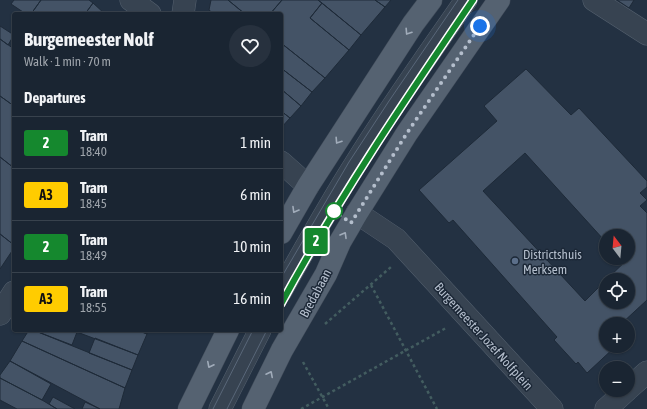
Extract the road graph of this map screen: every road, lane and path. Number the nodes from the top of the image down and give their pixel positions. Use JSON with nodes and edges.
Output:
{"nodes":[{"id":1,"x":131,"y":0,"type":"edge"},
{"id":2,"x":185,"y":0,"type":"edge"},
{"id":3,"x":431,"y":0,"type":"edge"},
{"id":4,"x":466,"y":0,"type":"edge"},
{"id":5,"x":499,"y":0,"type":"edge"},
{"id":6,"x":594,"y":0,"type":"edge"},
{"id":7,"x":147,"y":12,"type":"edge"},
{"id":8,"x":183,"y":12,"type":"edge"},
{"id":9,"x":647,"y":34,"type":"edge"},
{"id":10,"x":283,"y":164,"type":"edge"},
{"id":11,"x":308,"y":186,"type":"junction"},
{"id":12,"x":357,"y":214,"type":"junction"},
{"id":13,"x":283,"y":230,"type":"edge"},
{"id":14,"x":412,"y":257,"type":"junction"},
{"id":15,"x":371,"y":285,"type":"junction"},
{"id":16,"x":283,"y":287,"type":"edge"},
{"id":17,"x":12,"y":295,"type":"edge"},
{"id":18,"x":0,"y":314,"type":"edge"},
{"id":19,"x":467,"y":316,"type":"junction"},
{"id":20,"x":324,"y":324,"type":"dead end"},
{"id":21,"x":227,"y":332,"type":"edge"},
{"id":22,"x":259,"y":332,"type":"edge"},
{"id":23,"x":406,"y":350,"type":"junction"},
{"id":24,"x":299,"y":356,"type":"dead end"},
{"id":25,"x":647,"y":372,"type":"edge"},
{"id":26,"x":635,"y":383,"type":"edge"},
{"id":27,"x":322,"y":397,"type":"junction"},
{"id":28,"x":620,"y":397,"type":"edge"},
{"id":29,"x":189,"y":409,"type":"edge"},
{"id":30,"x":220,"y":409,"type":"edge"},
{"id":31,"x":253,"y":409,"type":"edge"},
{"id":32,"x":301,"y":409,"type":"edge"},
{"id":33,"x":329,"y":409,"type":"edge"},
{"id":34,"x":436,"y":409,"type":"edge"},
{"id":35,"x":552,"y":409,"type":"edge"},
{"id":36,"x":606,"y":409,"type":"edge"}],
"edges":[{"from":1,"to":7,"type":"street"},
{"from":2,"to":8,"type":"street"},
{"from":3,"to":11,"type":"main road","one_way":true},
{"from":4,"to":16,"type":"street"},
{"from":5,"to":12,"type":"main road","name":"Bredabaan"},
{"from":6,"to":9,"type":"street"},
{"from":10,"to":11,"type":"street"},
{"from":11,"to":13,"type":"main road","one_way":true},
{"from":12,"to":14,"type":"street","name":"Burgemeester Jozef Nolfplein"},
{"from":31,"to":12,"type":"main road","name":"Bredabaan","one_way":true},
{"from":14,"to":15,"type":"path"},
{"from":14,"to":19,"type":"street","name":"Burgemeester Jozef Nolfplein"},
{"from":15,"to":20,"type":"path"},
{"from":15,"to":23,"type":"path"},
{"from":17,"to":18,"type":"street"},
{"from":19,"to":23,"type":"path"},
{"from":19,"to":35,"type":"street","name":"Burgemeester Jozef Nolfplein"},
{"from":21,"to":29,"type":"main road","one_way":true},
{"from":22,"to":30,"type":"street"},
{"from":23,"to":27,"type":"path"},
{"from":23,"to":34,"type":"path"},
{"from":24,"to":27,"type":"path"},
{"from":25,"to":26,"type":"street"},
{"from":27,"to":32,"type":"path"},
{"from":27,"to":33,"type":"path"},
{"from":28,"to":36,"type":"street"}]}
